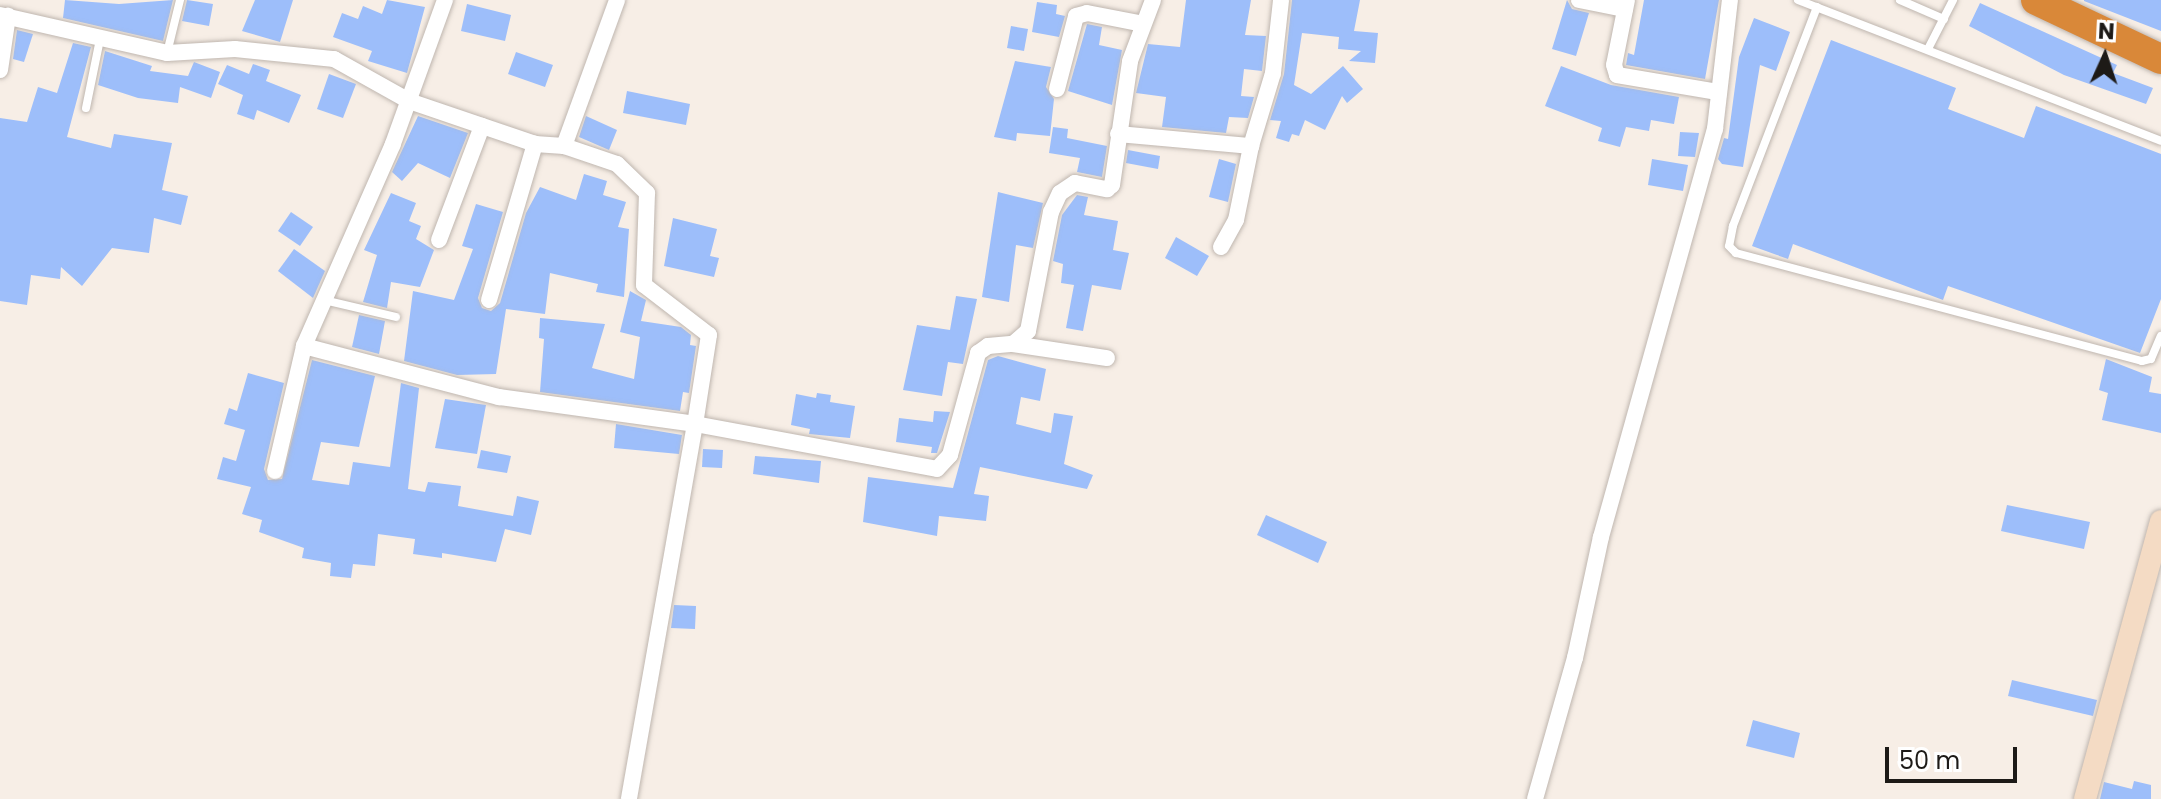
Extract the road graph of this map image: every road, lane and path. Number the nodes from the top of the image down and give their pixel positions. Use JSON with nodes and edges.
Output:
{"nodes":[{"id":1,"x":180,"y":0,"type":"edge"},
{"id":2,"x":445,"y":0,"type":"edge"},
{"id":3,"x":617,"y":0,"type":"edge"},
{"id":4,"x":1153,"y":0,"type":"edge"},
{"id":5,"x":1281,"y":0,"type":"edge"},
{"id":6,"x":1579,"y":0,"type":"edge"},
{"id":7,"x":1730,"y":0,"type":"edge"},
{"id":8,"x":1798,"y":0,"type":"edge"},
{"id":9,"x":1900,"y":0,"type":"edge"},
{"id":10,"x":1953,"y":0,"type":"edge"},
{"id":11,"x":2036,"y":0,"type":"edge"},
{"id":12,"x":1626,"y":4,"type":"edge"},
{"id":13,"x":1817,"y":7,"type":"junction"},
{"id":14,"x":4,"y":16,"type":"edge"},
{"id":15,"x":1944,"y":19,"type":"junction"},
{"id":16,"x":1143,"y":24,"type":"junction"},
{"id":17,"x":100,"y":39,"type":"junction"},
{"id":18,"x":1929,"y":47,"type":"junction"},
{"id":19,"x":167,"y":53,"type":"junction"},
{"id":20,"x":2161,"y":59,"type":"edge"},
{"id":21,"x":0,"y":70,"type":"edge"},
{"id":22,"x":1057,"y":89,"type":"dead end"},
{"id":23,"x":1718,"y":92,"type":"junction"},
{"id":24,"x":409,"y":101,"type":"junction"},
{"id":25,"x":86,"y":108,"type":"dead end"},
{"id":26,"x":482,"y":126,"type":"junction"},
{"id":27,"x":1118,"y":134,"type":"junction"},
{"id":28,"x":2161,"y":141,"type":"edge"},
{"id":29,"x":535,"y":144,"type":"junction"},
{"id":30,"x":564,"y":146,"type":"junction"},
{"id":31,"x":1251,"y":146,"type":"junction"},
{"id":32,"x":439,"y":240,"type":"dead end"},
{"id":33,"x":1221,"y":247,"type":"dead end"},
{"id":34,"x":324,"y":300,"type":"junction"},
{"id":35,"x":489,"y":300,"type":"dead end"},
{"id":36,"x":396,"y":317,"type":"dead end"},
{"id":37,"x":2161,"y":336,"type":"edge"},
{"id":38,"x":1013,"y":344,"type":"junction"},
{"id":39,"x":304,"y":346,"type":"junction"},
{"id":40,"x":1107,"y":358,"type":"dead end"},
{"id":41,"x":695,"y":424,"type":"junction"},
{"id":42,"x":275,"y":471,"type":"dead end"},
{"id":43,"x":2161,"y":521,"type":"edge"},
{"id":44,"x":629,"y":799,"type":"edge"},
{"id":45,"x":1535,"y":799,"type":"edge"},
{"id":46,"x":2085,"y":799,"type":"edge"}],
"edges":[{"from":1,"to":19,"type":"lane"},
{"from":2,"to":24,"type":"street"},
{"from":3,"to":30,"type":"street"},
{"from":4,"to":16,"type":"street"},
{"from":5,"to":31,"type":"street"},
{"from":6,"to":12,"type":"street"},
{"from":7,"to":23,"type":"street"},
{"from":8,"to":13,"type":"lane"},
{"from":9,"to":15,"type":"lane"},
{"from":10,"to":15,"type":"lane"},
{"from":11,"to":20,"type":"highway"},
{"from":12,"to":23,"type":"street"},
{"from":13,"to":18,"type":"lane"},
{"from":13,"to":37,"type":"lane"},
{"from":14,"to":17,"type":"street"},
{"from":14,"to":21,"type":"street"},
{"from":15,"to":18,"type":"lane"},
{"from":16,"to":22,"type":"street"},
{"from":16,"to":27,"type":"street"},
{"from":17,"to":19,"type":"street"},
{"from":17,"to":25,"type":"lane"},
{"from":18,"to":28,"type":"lane"},
{"from":19,"to":24,"type":"street"},
{"from":23,"to":45,"type":"street"},
{"from":24,"to":26,"type":"street"},
{"from":24,"to":34,"type":"street"},
{"from":26,"to":29,"type":"street"},
{"from":26,"to":32,"type":"street"},
{"from":27,"to":31,"type":"street"},
{"from":27,"to":38,"type":"street"},
{"from":29,"to":30,"type":"street"},
{"from":29,"to":35,"type":"street"},
{"from":30,"to":41,"type":"street"},
{"from":31,"to":33,"type":"street"},
{"from":34,"to":36,"type":"lane"},
{"from":34,"to":39,"type":"street"},
{"from":38,"to":40,"type":"street"},
{"from":38,"to":41,"type":"street"},
{"from":39,"to":41,"type":"street"},
{"from":39,"to":42,"type":"street"},
{"from":41,"to":44,"type":"street"},
{"from":43,"to":46,"type":"street"}]}
